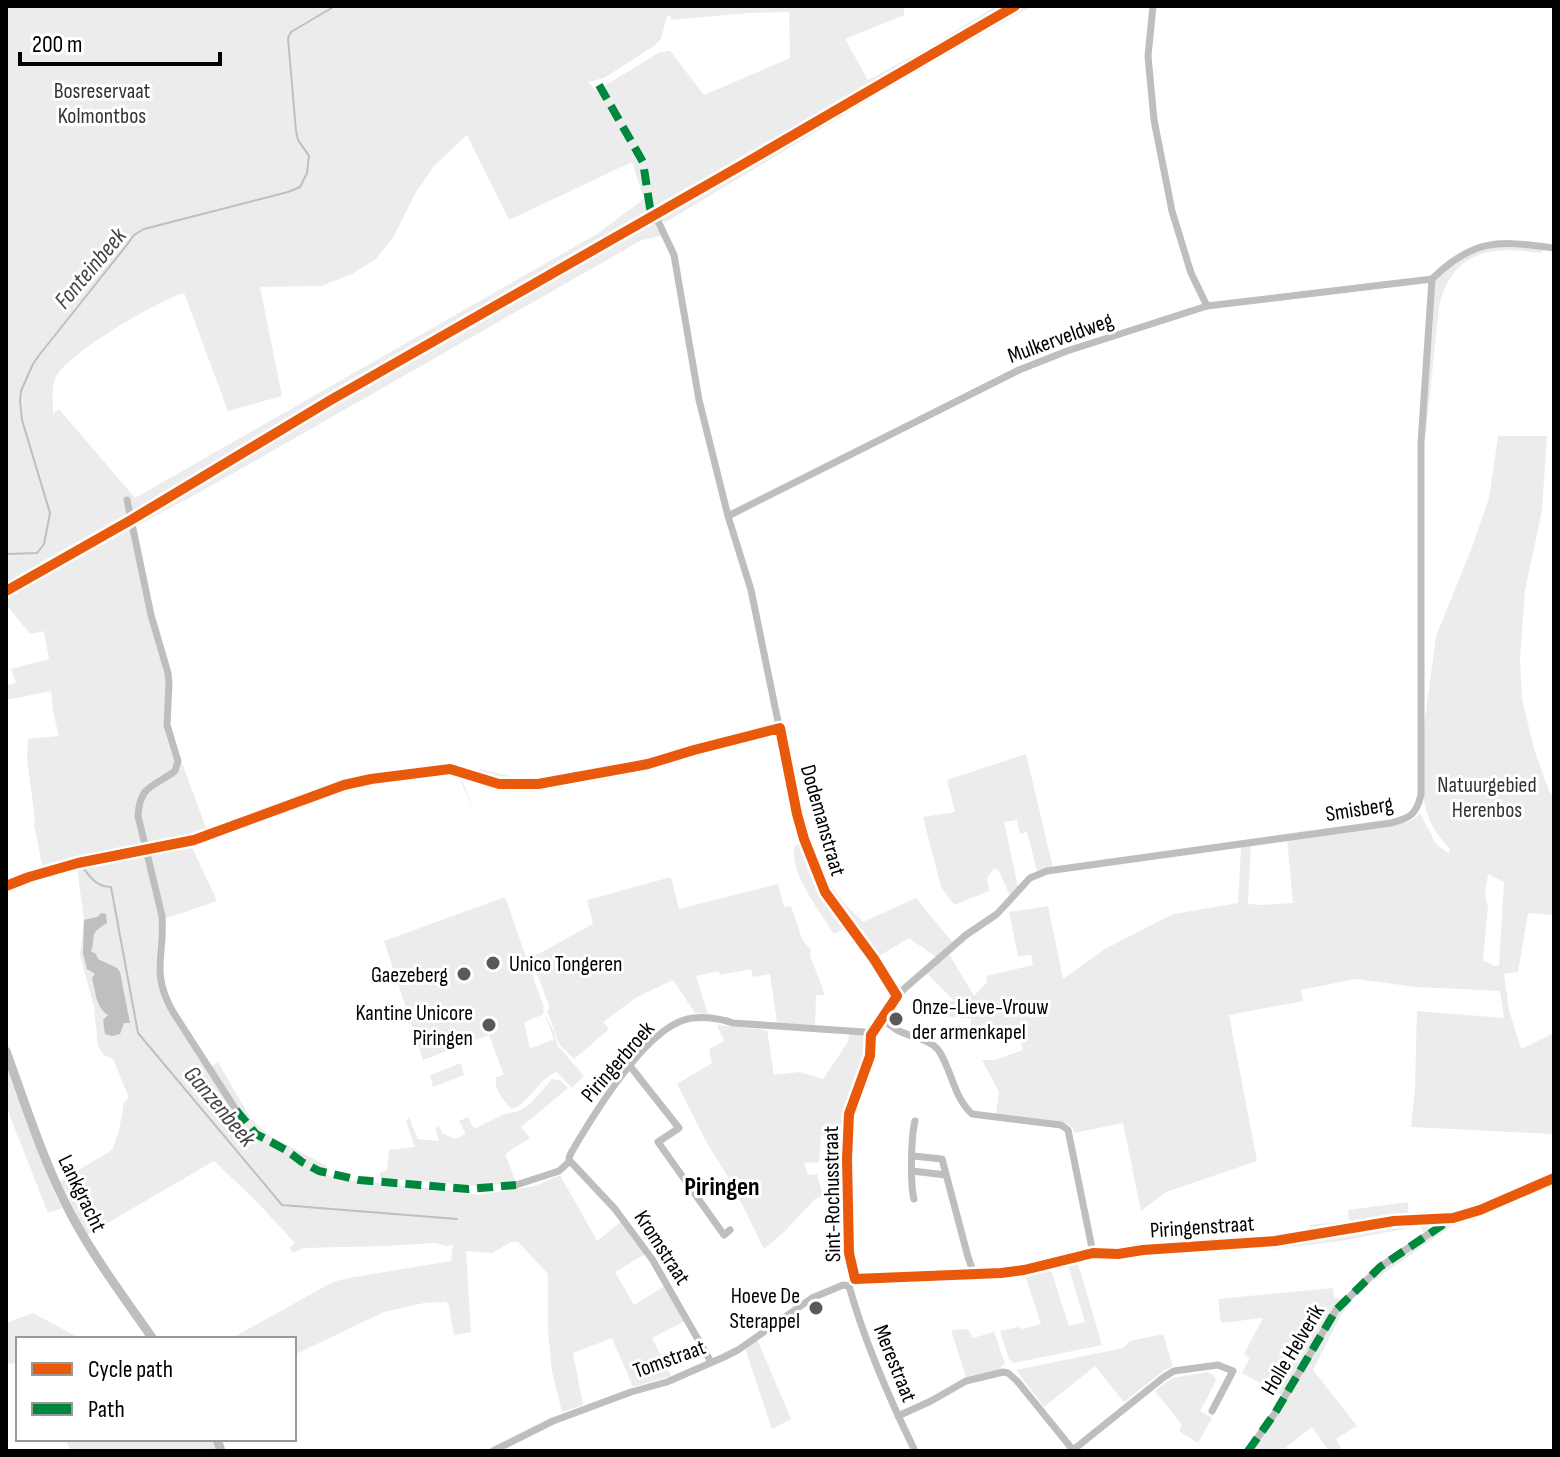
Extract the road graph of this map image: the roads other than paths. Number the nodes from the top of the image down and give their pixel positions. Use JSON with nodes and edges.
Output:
{"nodes":[{"id":1,"x":1153,"y":6,"type":"edge"},
{"id":2,"x":658,"y":221,"type":"dead end"},
{"id":3,"x":1554,"y":248,"type":"edge"},
{"id":4,"x":1432,"y":279,"type":"junction"},
{"id":5,"x":1207,"y":306,"type":"junction"},
{"id":6,"x":127,"y":500,"type":"dead end"},
{"id":7,"x":728,"y":516,"type":"junction"},
{"id":8,"x":780,"y":728,"type":"junction"},
{"id":9,"x":146,"y":850,"type":"junction"},
{"id":10,"x":6,"y":886,"type":"edge"},
{"id":11,"x":897,"y":996,"type":"junction"},
{"id":12,"x":882,"y":1019,"type":"junction"},
{"id":13,"x":871,"y":1035,"type":"junction"},
{"id":14,"x":6,"y":1051,"type":"edge"},
{"id":15,"x":630,"y":1066,"type":"junction"},
{"id":16,"x":236,"y":1110,"type":"dead end"},
{"id":17,"x":915,"y":1121,"type":"dead end"},
{"id":18,"x":913,"y":1156,"type":"junction"},
{"id":19,"x":570,"y":1161,"type":"junction"},
{"id":20,"x":912,"y":1171,"type":"junction"},
{"id":21,"x":946,"y":1175,"type":"junction"},
{"id":22,"x":1554,"y":1178,"type":"edge"},
{"id":23,"x":516,"y":1185,"type":"dead end"},
{"id":24,"x":914,"y":1199,"type":"dead end"},
{"id":25,"x":1453,"y":1218,"type":"junction"},
{"id":26,"x":730,"y":1230,"type":"dead end"},
{"id":27,"x":1093,"y":1253,"type":"junction"},
{"id":28,"x":974,"y":1274,"type":"junction"},
{"id":29,"x":855,"y":1279,"type":"junction"},
{"id":30,"x":849,"y":1286,"type":"junction"},
{"id":31,"x":152,"y":1337,"type":"edge"},
{"id":32,"x":711,"y":1362,"type":"junction"},
{"id":33,"x":1212,"y":1411,"type":"dead end"},
{"id":34,"x":898,"y":1416,"type":"junction"},
{"id":35,"x":493,"y":1451,"type":"edge"},
{"id":36,"x":915,"y":1451,"type":"edge"},
{"id":37,"x":1248,"y":1451,"type":"edge"}],
"edges":[{"from":1,"to":5,"type":"street"},
{"from":2,"to":7,"type":"street","name":"Dodemanstraat"},
{"from":3,"to":4,"type":"street"},
{"from":4,"to":5,"type":"street","name":"Mulkerveldweg"},
{"from":4,"to":11,"type":"street","name":"Smisberg"},
{"from":5,"to":7,"type":"street","name":"Mulkerveldweg"},
{"from":6,"to":9,"type":"street"},
{"from":7,"to":8,"type":"street","name":"Dodemanstraat"},
{"from":8,"to":9,"type":"street"},
{"from":8,"to":11,"type":"street","name":"Dodemanstraat"},
{"from":9,"to":10,"type":"street"},
{"from":9,"to":16,"type":"street"},
{"from":11,"to":12,"type":"street","name":"Smisberg"},
{"from":12,"to":13,"type":"street","name":"Sint-Rochusstraat"},
{"from":12,"to":27,"type":"street"},
{"from":13,"to":15,"type":"street","name":"Piringerbroek"},
{"from":13,"to":29,"type":"street","name":"Sint-Rochusstraat"},
{"from":14,"to":31,"type":"street","name":"Lankgracht"},
{"from":15,"to":19,"type":"street","name":"Piringerbroek"},
{"from":15,"to":26,"type":"street"},
{"from":17,"to":18,"type":"street"},
{"from":18,"to":20,"type":"street"},
{"from":18,"to":21,"type":"street"},
{"from":19,"to":23,"type":"street"},
{"from":19,"to":32,"type":"street","name":"Kromstraat"},
{"from":20,"to":21,"type":"street"},
{"from":20,"to":24,"type":"street"},
{"from":21,"to":28,"type":"street"},
{"from":22,"to":25,"type":"street","name":"Piringenstraat"},
{"from":25,"to":27,"type":"street","name":"Piringenstraat"},
{"from":25,"to":37,"type":"street","name":"Holle Helverik"},
{"from":27,"to":28,"type":"street","name":"Piringenstraat"},
{"from":28,"to":29,"type":"street","name":"Piringenstraat"},
{"from":29,"to":30,"type":"street"},
{"from":30,"to":32,"type":"street","name":"Tomstraat"},
{"from":30,"to":34,"type":"street","name":"Merestraat"},
{"from":32,"to":35,"type":"street","name":"Tomstraat"},
{"from":33,"to":34,"type":"street"},
{"from":34,"to":36,"type":"street","name":"Merestraat"}]}
